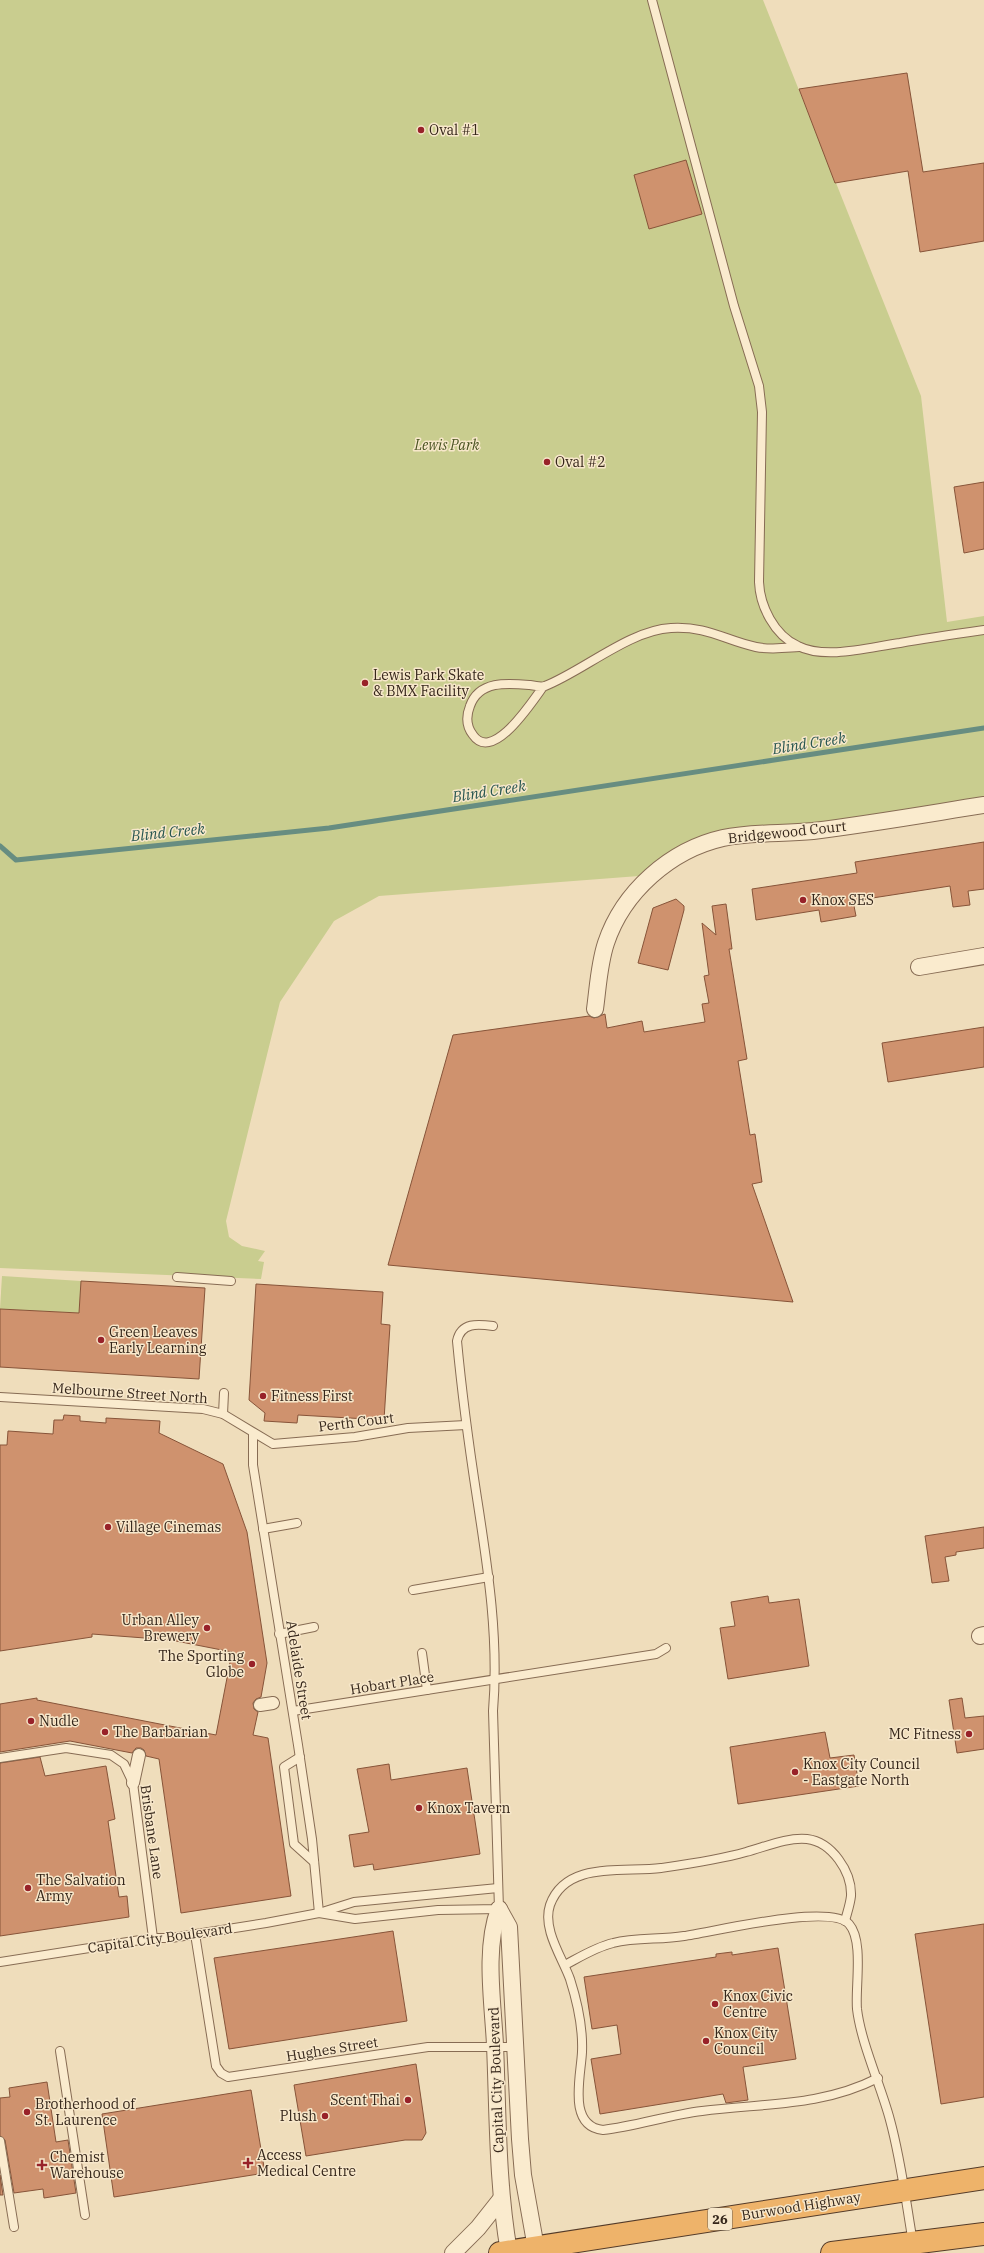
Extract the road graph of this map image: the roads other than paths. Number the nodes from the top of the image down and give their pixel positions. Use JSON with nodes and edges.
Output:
{"nodes":[{"id":1,"x":652,"y":0,"type":"edge"},
{"id":2,"x":984,"y":630,"type":"edge"},
{"id":3,"x":798,"y":647,"type":"junction"},
{"id":4,"x":543,"y":687,"type":"junction"},
{"id":5,"x":984,"y":805,"type":"edge"},
{"id":6,"x":984,"y":956,"type":"edge"},
{"id":7,"x":919,"y":967,"type":"dead end"},
{"id":8,"x":595,"y":1009,"type":"dead end"},
{"id":9,"x":177,"y":1277,"type":"dead end"},
{"id":10,"x":231,"y":1281,"type":"dead end"},
{"id":11,"x":493,"y":1326,"type":"dead end"},
{"id":12,"x":224,"y":1393,"type":"dead end"},
{"id":13,"x":0,"y":1397,"type":"edge"},
{"id":14,"x":223,"y":1414,"type":"junction"},
{"id":15,"x":466,"y":1425,"type":"junction"},
{"id":16,"x":253,"y":1433,"type":"junction"},
{"id":17,"x":297,"y":1523,"type":"dead end"},
{"id":18,"x":264,"y":1529,"type":"junction"},
{"id":19,"x":489,"y":1577,"type":"junction"},
{"id":20,"x":413,"y":1590,"type":"dead end"},
{"id":21,"x":314,"y":1627,"type":"dead end"},
{"id":22,"x":279,"y":1634,"type":"junction"},
{"id":23,"x":666,"y":1648,"type":"dead end"},
{"id":24,"x":422,"y":1653,"type":"dead end"},
{"id":25,"x":496,"y":1679,"type":"junction"},
{"id":26,"x":428,"y":1690,"type":"junction"},
{"id":27,"x":273,"y":1703,"type":"dead end"},
{"id":28,"x":260,"y":1705,"type":"dead end"},
{"id":29,"x":293,"y":1712,"type":"junction"},
{"id":30,"x":139,"y":1754,"type":"dead end"},
{"id":31,"x":300,"y":1757,"type":"junction"},
{"id":32,"x":0,"y":1758,"type":"edge"},
{"id":33,"x":133,"y":1783,"type":"junction"},
{"id":34,"x":314,"y":1862,"type":"junction"},
{"id":35,"x":498,"y":1888,"type":"junction"},
{"id":36,"x":499,"y":1909,"type":"junction"},
{"id":37,"x":319,"y":1913,"type":"junction"},
{"id":38,"x":845,"y":1921,"type":"junction"},
{"id":39,"x":195,"y":1934,"type":"junction"},
{"id":40,"x":153,"y":1938,"type":"junction"},
{"id":41,"x":0,"y":1962,"type":"edge"},
{"id":42,"x":565,"y":1966,"type":"junction"},
{"id":43,"x":495,"y":2047,"type":"junction"},
{"id":44,"x":516,"y":2047,"type":"junction"},
{"id":45,"x":60,"y":2051,"type":"dead end"},
{"id":46,"x":878,"y":2078,"type":"junction"},
{"id":47,"x":0,"y":2141,"type":"edge"},
{"id":48,"x":984,"y":2178,"type":"edge"},
{"id":49,"x":904,"y":2190,"type":"junction"},
{"id":50,"x":501,"y":2199,"type":"junction"},
{"id":51,"x":85,"y":2216,"type":"dead end"},
{"id":52,"x":14,"y":2227,"type":"dead end"},
{"id":53,"x":984,"y":2234,"type":"edge"},
{"id":54,"x":913,"y":2243,"type":"junction"},
{"id":55,"x":536,"y":2248,"type":"junction"},
{"id":56,"x":505,"y":2252,"type":"edge"},
{"id":57,"x":453,"y":2253,"type":"edge"},
{"id":58,"x":832,"y":2253,"type":"edge"}],
"edges":[{"from":1,"to":3,"type":"lane"},
{"from":2,"to":3,"type":"lane"},
{"from":3,"to":4,"type":"lane"},
{"from":4,"to":4,"type":"lane"},
{"from":5,"to":8,"type":"street","name":"Bridgewood Court"},
{"from":6,"to":7,"type":"street"},
{"from":9,"to":10,"type":"lane"},
{"from":11,"to":15,"type":"lane"},
{"from":12,"to":14,"type":"lane"},
{"from":13,"to":14,"type":"lane","name":"Melbourne Street North"},
{"from":14,"to":16,"type":"lane","name":"Melbourne Street North"},
{"from":15,"to":16,"type":"lane","name":"Perth Court"},
{"from":15,"to":19,"type":"lane"},
{"from":16,"to":18,"type":"lane","name":"Adelaide Street"},
{"from":17,"to":18,"type":"lane"},
{"from":18,"to":22,"type":"lane","name":"Adelaide Street"},
{"from":19,"to":20,"type":"lane"},
{"from":19,"to":25,"type":"lane"},
{"from":21,"to":22,"type":"lane"},
{"from":22,"to":29,"type":"lane","name":"Adelaide Street"},
{"from":23,"to":25,"type":"lane","name":"Hobart Place"},
{"from":24,"to":26,"type":"lane"},
{"from":25,"to":26,"type":"lane","name":"Hobart Place"},
{"from":25,"to":35,"type":"lane"},
{"from":26,"to":29,"type":"lane","name":"Hobart Place"},
{"from":27,"to":28,"type":"street"},
{"from":29,"to":31,"type":"lane","name":"Adelaide Street"},
{"from":30,"to":33,"type":"street"},
{"from":31,"to":34,"type":"lane","name":"Adelaide Street"},
{"from":31,"to":34,"type":"lane"},
{"from":32,"to":33,"type":"lane","name":"Brisbane Lane"},
{"from":33,"to":40,"type":"lane","name":"Brisbane Lane"},
{"from":34,"to":37,"type":"lane","name":"Adelaide Street"},
{"from":35,"to":36,"type":"lane"},
{"from":35,"to":37,"type":"lane","name":"Capital City Boulevard"},
{"from":36,"to":37,"type":"lane","name":"Capital City Boulevard"},
{"from":36,"to":43,"type":"street","name":"Capital City Boulevard"},
{"from":36,"to":44,"type":"street","name":"Capital City Boulevard"},
{"from":37,"to":39,"type":"lane","name":"Capital City Boulevard"},
{"from":38,"to":42,"type":"lane"},
{"from":38,"to":42,"type":"lane"},
{"from":38,"to":46,"type":"lane"},
{"from":39,"to":40,"type":"lane","name":"Capital City Boulevard"},
{"from":39,"to":43,"type":"lane","name":"Hughes Street"},
{"from":40,"to":41,"type":"lane","name":"Capital City Boulevard"},
{"from":42,"to":46,"type":"lane"},
{"from":43,"to":44,"type":"lane"},
{"from":43,"to":50,"type":"street","name":"Capital City Boulevard"},
{"from":44,"to":55,"type":"street","name":"Capital City Boulevard"},
{"from":45,"to":51,"type":"lane"},
{"from":46,"to":49,"type":"lane"},
{"from":47,"to":52,"type":"lane"},
{"from":48,"to":49,"type":"highway","name":"Burwood Highway","number":"26"},
{"from":49,"to":54,"type":"lane"},
{"from":49,"to":55,"type":"highway","name":"Burwood Highway","number":"26"},
{"from":50,"to":56,"type":"street","name":"Capital City Boulevard"},
{"from":50,"to":57,"type":"street"},
{"from":53,"to":54,"type":"highway"},
{"from":54,"to":58,"type":"highway"},
{"from":55,"to":56,"type":"highway","name":"Burwood Highway","number":"26"}]}
